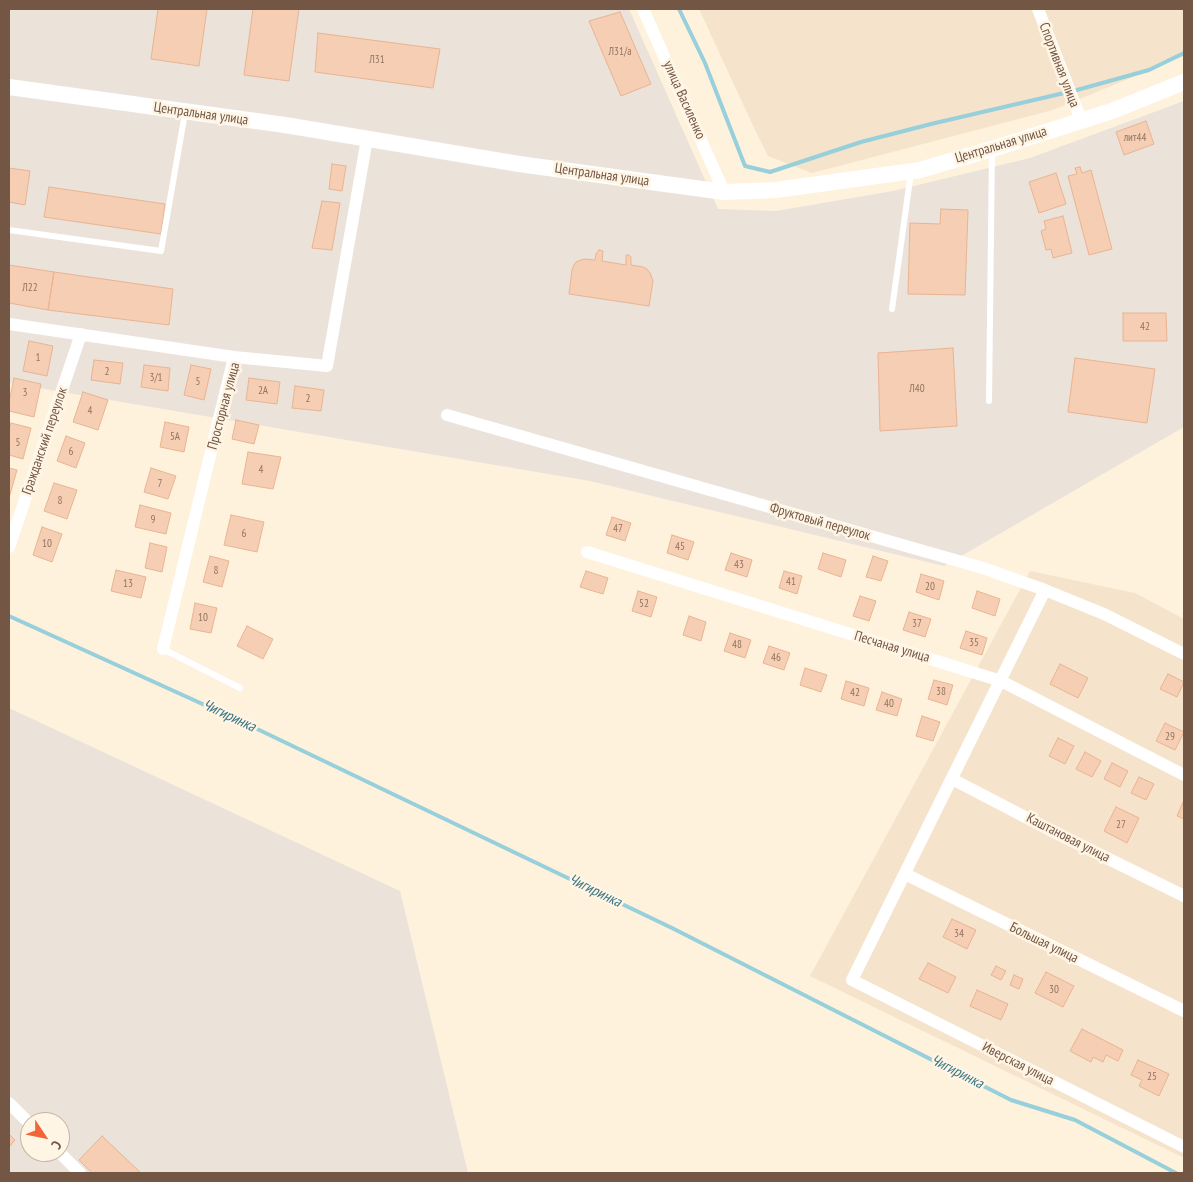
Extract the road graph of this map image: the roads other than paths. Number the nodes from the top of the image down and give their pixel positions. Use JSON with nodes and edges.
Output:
{"nodes":[{"id":1,"x":643,"y":9,"type":"edge"},
{"id":2,"x":1038,"y":9,"type":"edge"},
{"id":3,"x":1184,"y":82,"type":"edge"},
{"id":4,"x":9,"y":88,"type":"edge"},
{"id":5,"x":185,"y":112,"type":"junction"},
{"id":6,"x":1081,"y":120,"type":"junction"},
{"id":7,"x":367,"y":139,"type":"junction"},
{"id":8,"x":992,"y":149,"type":"junction"},
{"id":9,"x":911,"y":171,"type":"junction"},
{"id":10,"x":724,"y":192,"type":"junction"},
{"id":11,"x":9,"y":230,"type":"edge"},
{"id":12,"x":892,"y":309,"type":"dead end"},
{"id":13,"x":9,"y":324,"type":"edge"},
{"id":14,"x":81,"y":334,"type":"junction"},
{"id":15,"x":234,"y":357,"type":"junction"},
{"id":16,"x":989,"y":401,"type":"dead end"},
{"id":17,"x":447,"y":415,"type":"dead end"},
{"id":18,"x":9,"y":547,"type":"edge"},
{"id":19,"x":587,"y":552,"type":"dead end"},
{"id":20,"x":1045,"y":590,"type":"junction"},
{"id":21,"x":163,"y":649,"type":"joint"},
{"id":22,"x":1184,"y":654,"type":"edge"},
{"id":23,"x":1001,"y":681,"type":"junction"},
{"id":24,"x":240,"y":688,"type":"dead end"},
{"id":25,"x":1184,"y":775,"type":"edge"},
{"id":26,"x":952,"y":779,"type":"junction"},
{"id":27,"x":904,"y":874,"type":"junction"},
{"id":28,"x":1184,"y":896,"type":"edge"},
{"id":29,"x":1184,"y":1012,"type":"edge"},
{"id":30,"x":9,"y":1103,"type":"edge"},
{"id":31,"x":20,"y":1114,"type":"edge"},
{"id":32,"x":1184,"y":1147,"type":"edge"},
{"id":33,"x":68,"y":1162,"type":"edge"},
{"id":34,"x":80,"y":1173,"type":"edge"}],
"edges":[{"from":1,"to":10,"type":"street","name":"улица Василенко"},
{"from":2,"to":6,"type":"street","name":"Спортивная улица"},
{"from":3,"to":6,"type":"street","name":"Центральная улица"},
{"from":4,"to":5,"type":"street","name":"Центральная улица"},
{"from":5,"to":7,"type":"street","name":"Центральная улица"},
{"from":5,"to":11,"type":"lane"},
{"from":6,"to":8,"type":"street","name":"Центральная улица"},
{"from":7,"to":10,"type":"street","name":"Центральная улица"},
{"from":7,"to":15,"type":"street","name":"Просторная улица"},
{"from":8,"to":9,"type":"street","name":"Центральная улица"},
{"from":8,"to":16,"type":"lane"},
{"from":9,"to":10,"type":"street","name":"Центральная улица"},
{"from":9,"to":12,"type":"lane"},
{"from":13,"to":14,"type":"street"},
{"from":14,"to":15,"type":"street"},
{"from":14,"to":18,"type":"street","name":"Гражданский переулок"},
{"from":15,"to":21,"type":"street","name":"Просторная улица"},
{"from":17,"to":20,"type":"street","name":"Фруктовый переулок"},
{"from":19,"to":23,"type":"street","name":"Песчаная улица"},
{"from":20,"to":22,"type":"street","name":"Фруктовый переулок"},
{"from":20,"to":23,"type":"street"},
{"from":21,"to":24,"type":"lane"},
{"from":23,"to":25,"type":"street","name":"Песчаная улица"},
{"from":23,"to":26,"type":"street"},
{"from":26,"to":27,"type":"street"},
{"from":26,"to":28,"type":"street","name":"Каштановая улица"},
{"from":27,"to":29,"type":"street","name":"Большая улица"},
{"from":27,"to":32,"type":"street","name":"Иверская улица"},
{"from":30,"to":31,"type":"street"},
{"from":33,"to":34,"type":"street"}]}
